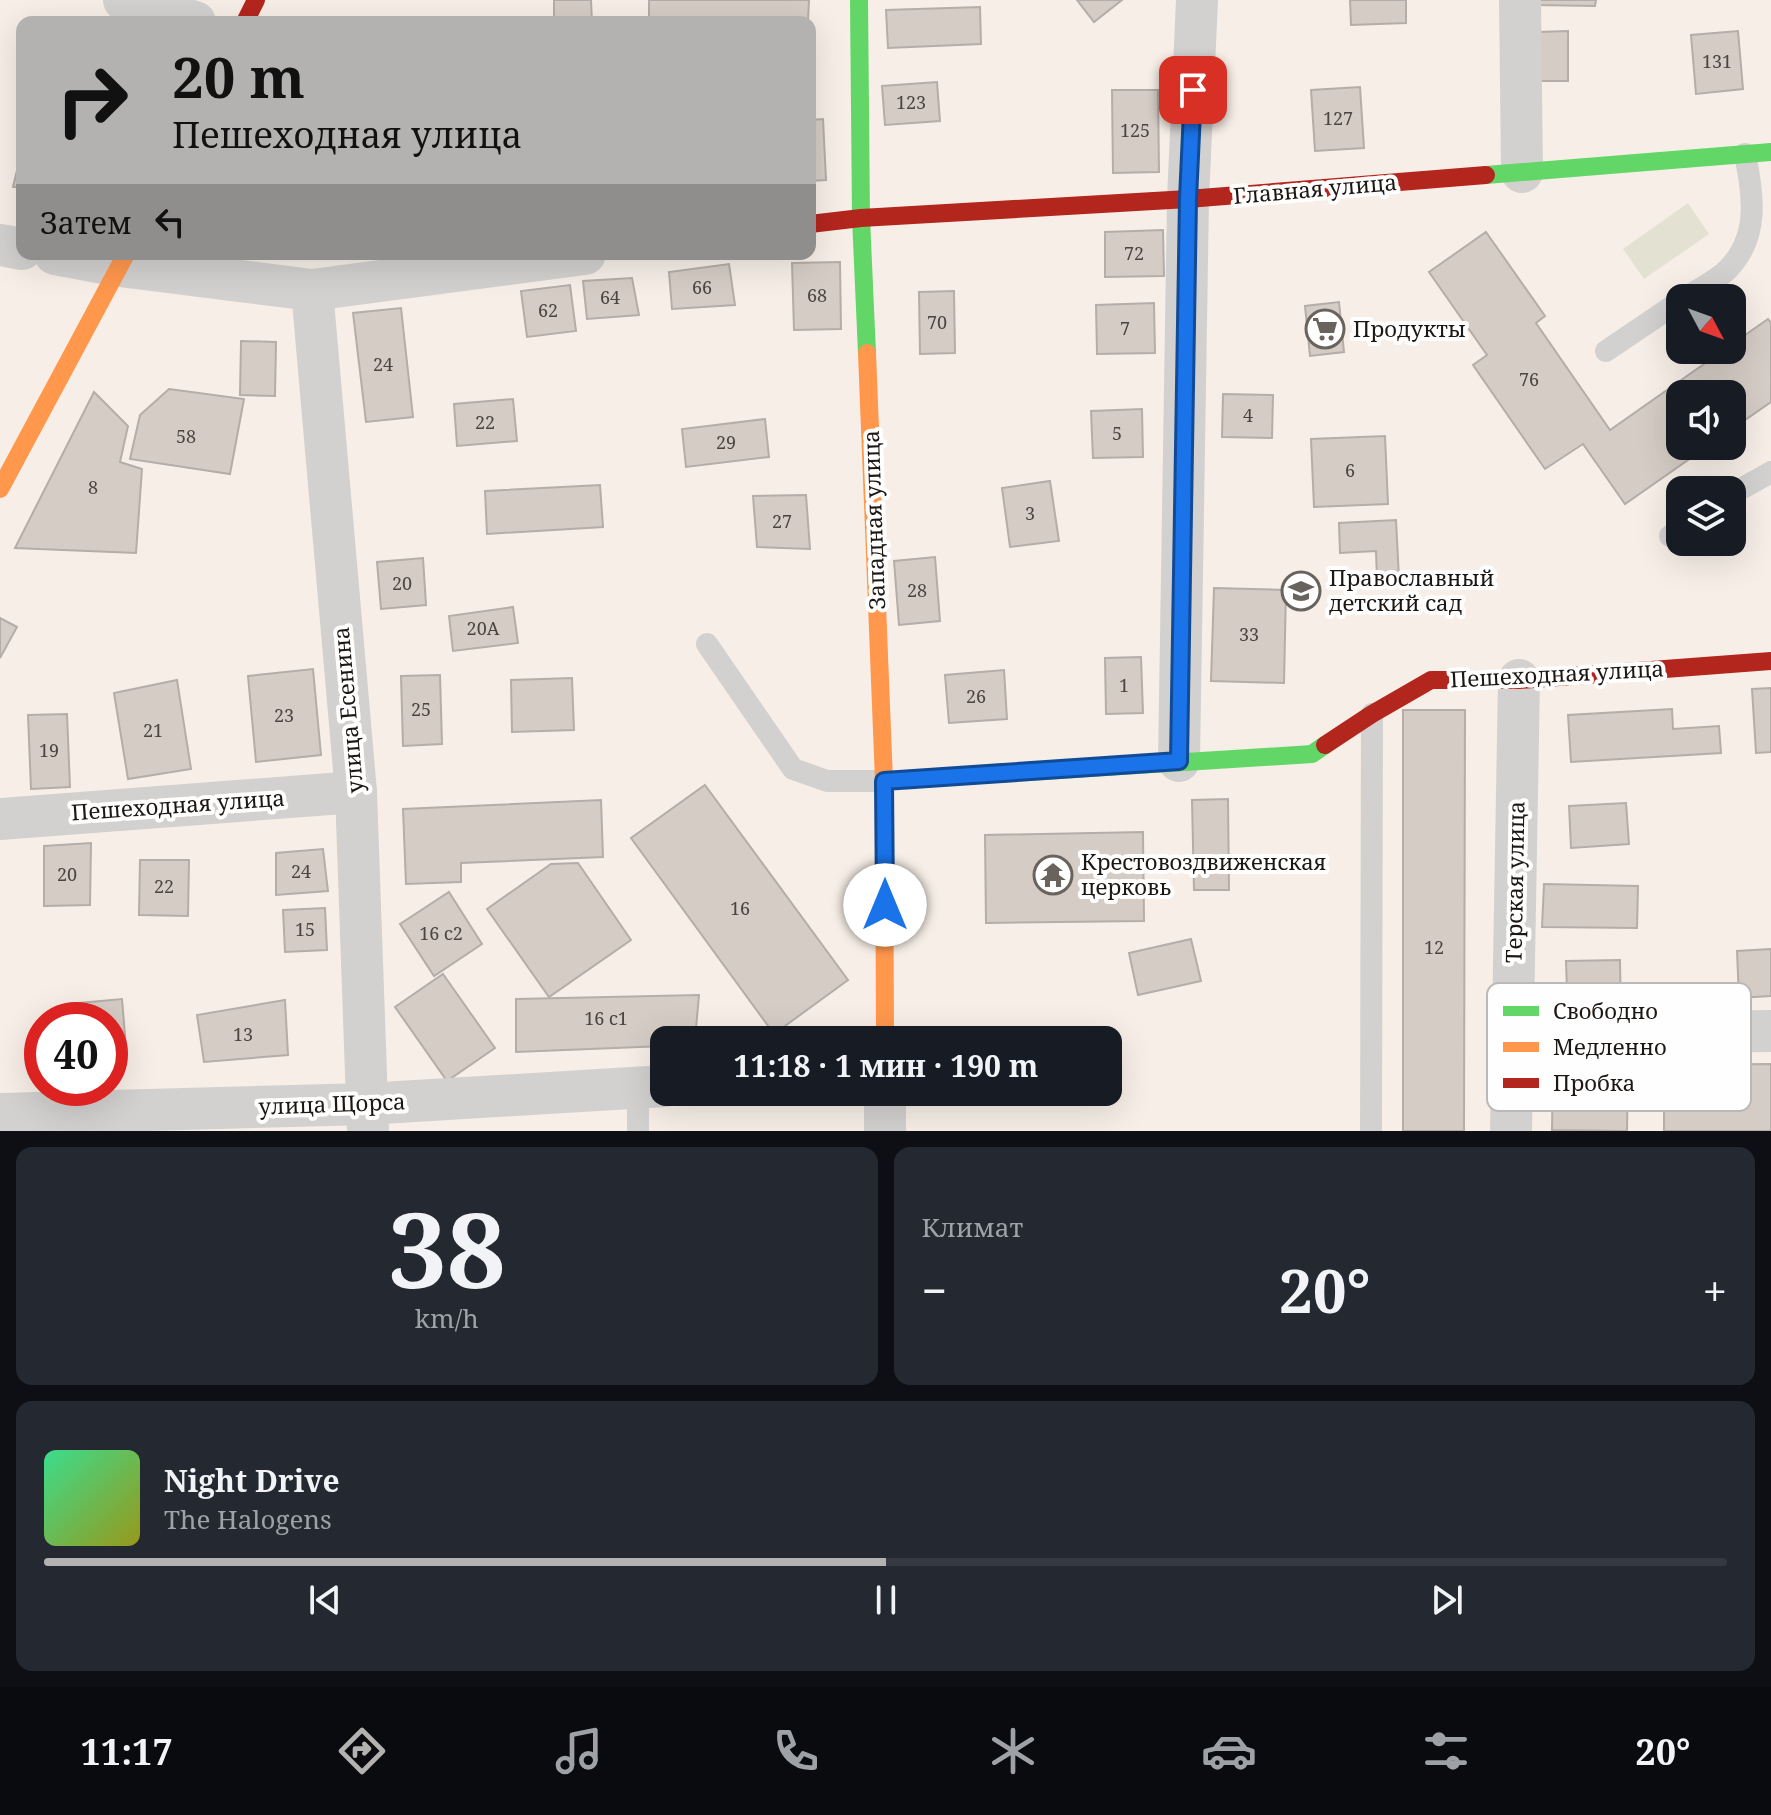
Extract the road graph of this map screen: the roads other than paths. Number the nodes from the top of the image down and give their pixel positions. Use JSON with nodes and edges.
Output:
{"nodes":[{"id":1,"x":124,"y":0,"type":"edge"},
{"id":2,"x":859,"y":0,"type":"edge"},
{"id":3,"x":1197,"y":0,"type":"edge"},
{"id":4,"x":1520,"y":0,"type":"edge"},
{"id":5,"x":176,"y":16,"type":"edge"},
{"id":6,"x":1771,"y":152,"type":"edge"},
{"id":7,"x":1745,"y":154,"type":"junction"},
{"id":8,"x":1522,"y":172,"type":"junction"},
{"id":9,"x":1188,"y":199,"type":"junction"},
{"id":10,"x":861,"y":218,"type":"junction"},
{"id":11,"x":816,"y":223,"type":"edge"},
{"id":12,"x":123,"y":260,"type":"edge"},
{"id":13,"x":540,"y":260,"type":"edge"},
{"id":14,"x":1706,"y":284,"type":"edge"},
{"id":15,"x":312,"y":290,"type":"junction"},
{"id":16,"x":1666,"y":310,"type":"edge"},
{"id":17,"x":1606,"y":351,"type":"dead end"},
{"id":18,"x":1771,"y":472,"type":"edge"},
{"id":19,"x":1746,"y":486,"type":"edge"},
{"id":20,"x":0,"y":489,"type":"edge"},
{"id":21,"x":707,"y":644,"type":"dead end"},
{"id":22,"x":1771,"y":661,"type":"edge"},
{"id":23,"x":1519,"y":680,"type":"junction"},
{"id":24,"x":1372,"y":714,"type":"junction"},
{"id":25,"x":1179,"y":761,"type":"junction"},
{"id":26,"x":884,"y":781,"type":"junction"},
{"id":27,"x":356,"y":792,"type":"junction"},
{"id":28,"x":0,"y":819,"type":"edge"},
{"id":29,"x":1513,"y":983,"type":"edge"},
{"id":30,"x":885,"y":1026,"type":"edge"},
{"id":31,"x":1751,"y":1031,"type":"edge"},
{"id":32,"x":1771,"y":1031,"type":"edge"},
{"id":33,"x":650,"y":1086,"type":"edge"},
{"id":34,"x":650,"y":1089,"type":"edge"},
{"id":35,"x":885,"y":1106,"type":"edge"},
{"id":36,"x":1511,"y":1111,"type":"edge"},
{"id":37,"x":0,"y":1114,"type":"edge"},
{"id":38,"x":367,"y":1117,"type":"edge"},
{"id":39,"x":638,"y":1131,"type":"edge"},
{"id":40,"x":885,"y":1131,"type":"edge"},
{"id":41,"x":1371,"y":1131,"type":"edge"},
{"id":42,"x":1511,"y":1131,"type":"edge"}],
"edges":[{"from":1,"to":5,"type":"street"},
{"from":2,"to":10,"type":"street","name":"Западная улица"},
{"from":3,"to":9,"type":"street"},
{"from":4,"to":8,"type":"street"},
{"from":6,"to":7,"type":"street","name":"Главная улица"},
{"from":7,"to":8,"type":"street","name":"Главная улица"},
{"from":7,"to":14,"type":"lane"},
{"from":8,"to":9,"type":"street","name":"Главная улица"},
{"from":9,"to":10,"type":"street","name":"Главная улица"},
{"from":9,"to":25,"type":"street"},
{"from":10,"to":11,"type":"street","name":"Главная улица"},
{"from":10,"to":26,"type":"street","name":"Западная улица"},
{"from":12,"to":15,"type":"street"},
{"from":12,"to":20,"type":"street"},
{"from":13,"to":15,"type":"street"},
{"from":15,"to":27,"type":"street","name":"улица Есенина"},
{"from":16,"to":17,"type":"lane"},
{"from":18,"to":19,"type":"lane"},
{"from":21,"to":26,"type":"lane"},
{"from":22,"to":23,"type":"street","name":"Пешеходная улица"},
{"from":23,"to":24,"type":"street","name":"Пешеходная улица"},
{"from":23,"to":29,"type":"street","name":"Терская улица"},
{"from":24,"to":25,"type":"street","name":"Пешеходная улица"},
{"from":24,"to":41,"type":"lane"},
{"from":25,"to":26,"type":"street","name":"Пешеходная улица"},
{"from":26,"to":30,"type":"street","name":"Западная улица"},
{"from":27,"to":28,"type":"street","name":"Пешеходная улица"},
{"from":27,"to":38,"type":"street","name":"улица Есенина"},
{"from":31,"to":32,"type":"street"},
{"from":33,"to":38,"type":"street","name":"улица Щорса"},
{"from":34,"to":39,"type":"lane"},
{"from":35,"to":40,"type":"street"},
{"from":36,"to":42,"type":"street","name":"Терская улица"},
{"from":37,"to":38,"type":"street","name":"улица Щорса"}]}
